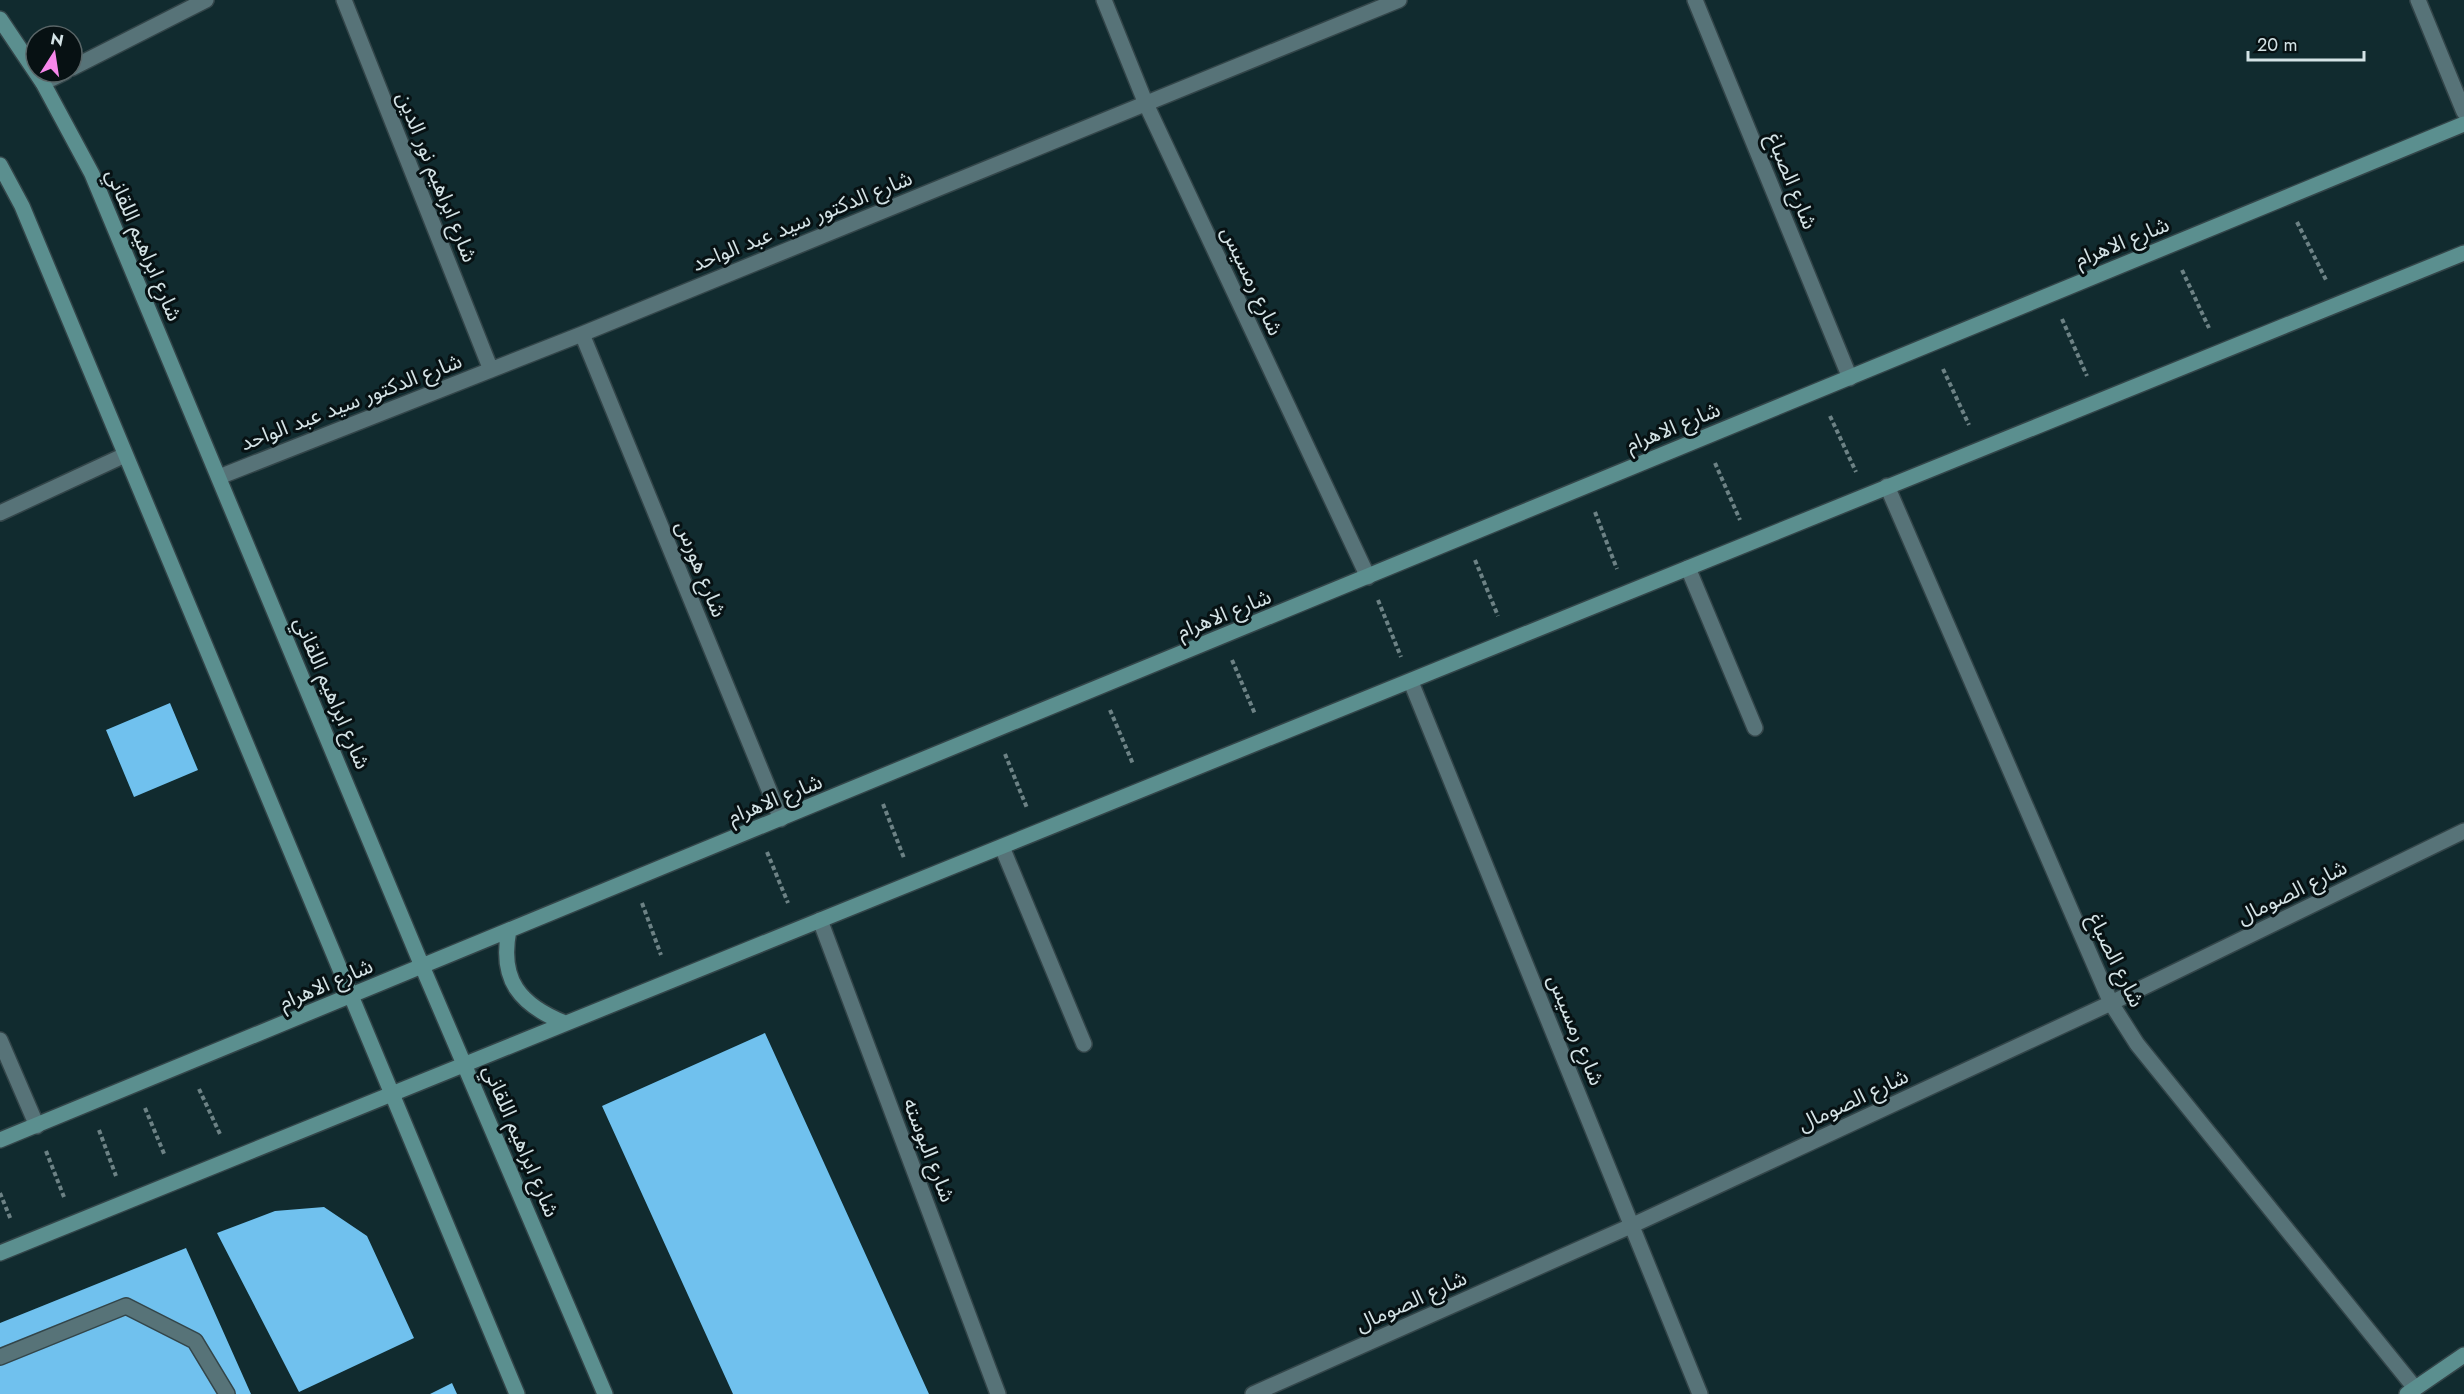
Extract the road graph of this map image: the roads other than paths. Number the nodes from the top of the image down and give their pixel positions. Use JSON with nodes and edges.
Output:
{"nodes":[{"id":1,"x":206,"y":0,"type":"edge"},
{"id":2,"x":344,"y":0,"type":"edge"},
{"id":3,"x":1104,"y":0,"type":"edge"},
{"id":4,"x":1400,"y":0,"type":"edge"},
{"id":5,"x":1695,"y":0,"type":"edge"},
{"id":6,"x":2418,"y":0,"type":"edge"},
{"id":7,"x":0,"y":19,"type":"edge"},
{"id":8,"x":24,"y":55,"type":"edge"},
{"id":9,"x":84,"y":62,"type":"edge"},
{"id":10,"x":44,"y":84,"type":"edge"},
{"id":11,"x":1146,"y":104,"type":"junction"},
{"id":12,"x":2464,"y":112,"type":"edge"},
{"id":13,"x":2464,"y":124,"type":"edge"},
{"id":14,"x":0,"y":165,"type":"edge"},
{"id":15,"x":2464,"y":253,"type":"edge"},
{"id":16,"x":582,"y":334,"type":"junction"},
{"id":17,"x":491,"y":370,"type":"junction"},
{"id":18,"x":1850,"y":378,"type":"junction"},
{"id":19,"x":125,"y":455,"type":"junction"},
{"id":20,"x":219,"y":477,"type":"junction"},
{"id":21,"x":1887,"y":486,"type":"junction"},
{"id":22,"x":0,"y":513,"type":"edge"},
{"id":23,"x":1688,"y":568,"type":"junction"},
{"id":24,"x":1368,"y":577,"type":"junction"},
{"id":25,"x":1412,"y":682,"type":"junction"},
{"id":26,"x":1755,"y":728,"type":"dead end"},
{"id":27,"x":781,"y":819,"type":"junction"},
{"id":28,"x":2464,"y":831,"type":"edge"},
{"id":29,"x":1002,"y":847,"type":"junction"},
{"id":30,"x":820,"y":920,"type":"junction"},
{"id":31,"x":509,"y":930,"type":"junction"},
{"id":32,"x":422,"y":966,"type":"junction"},
{"id":33,"x":350,"y":996,"type":"junction"},
{"id":34,"x":2111,"y":1004,"type":"junction"},
{"id":35,"x":565,"y":1023,"type":"junction"},
{"id":36,"x":0,"y":1041,"type":"edge"},
{"id":37,"x":1084,"y":1044,"type":"dead end"},
{"id":38,"x":465,"y":1064,"type":"junction"},
{"id":39,"x":391,"y":1094,"type":"junction"},
{"id":40,"x":37,"y":1126,"type":"junction"},
{"id":41,"x":0,"y":1140,"type":"edge"},
{"id":42,"x":1633,"y":1225,"type":"junction"},
{"id":43,"x":0,"y":1253,"type":"edge"},
{"id":44,"x":2464,"y":1355,"type":"edge"},
{"id":45,"x":0,"y":1357,"type":"edge"},
{"id":46,"x":2411,"y":1391,"type":"edge"},
{"id":47,"x":228,"y":1394,"type":"edge"},
{"id":48,"x":517,"y":1394,"type":"edge"},
{"id":49,"x":605,"y":1394,"type":"edge"},
{"id":50,"x":998,"y":1394,"type":"edge"},
{"id":51,"x":1253,"y":1394,"type":"edge"},
{"id":52,"x":1700,"y":1394,"type":"edge"}],
"edges":[{"from":1,"to":9,"type":"street"},
{"from":2,"to":17,"type":"street","name":"شارع ابراهيم نور الدين"},
{"from":3,"to":11,"type":"street","name":"شارع رمسيس"},
{"from":4,"to":11,"type":"street","name":"شارع الدكتور سيد عبد الواحد"},
{"from":5,"to":18,"type":"street","name":"شارع الصباغ"},
{"from":6,"to":12,"type":"street"},
{"from":7,"to":8,"type":"main road","name":"شارع ابراهيم اللقاني"},
{"from":10,"to":20,"type":"main road","name":"شارع ابراهيم اللقاني"},
{"from":11,"to":16,"type":"street","name":"شارع الدكتور سيد عبد الواحد"},
{"from":11,"to":24,"type":"street","name":"شارع رمسيس"},
{"from":13,"to":18,"type":"main road","name":"شارع الاهرام"},
{"from":14,"to":19,"type":"main road"},
{"from":15,"to":21,"type":"main road"},
{"from":16,"to":17,"type":"street","name":"شارع الدكتور سيد عبد الواحد"},
{"from":16,"to":27,"type":"street","name":"شارع هورس"},
{"from":17,"to":20,"type":"street","name":"شارع الدكتور سيد عبد الواحد"},
{"from":18,"to":24,"type":"main road","name":"شارع الاهرام"},
{"from":19,"to":22,"type":"street"},
{"from":19,"to":33,"type":"main road"},
{"from":20,"to":32,"type":"main road","name":"شارع ابراهيم اللقاني"},
{"from":21,"to":23,"type":"main road"},
{"from":21,"to":34,"type":"street","name":"شارع الصباغ"},
{"from":23,"to":25,"type":"main road"},
{"from":23,"to":26,"type":"street"},
{"from":24,"to":27,"type":"main road","name":"شارع الاهرام"},
{"from":25,"to":29,"type":"main road"},
{"from":25,"to":42,"type":"street","name":"شارع رمسيس"},
{"from":27,"to":31,"type":"main road","name":"شارع الاهرام"},
{"from":28,"to":34,"type":"street","name":"شارع الصومال"},
{"from":29,"to":30,"type":"main road"},
{"from":29,"to":37,"type":"street"},
{"from":30,"to":35,"type":"main road"},
{"from":30,"to":50,"type":"street","name":"شارع البوسته"},
{"from":31,"to":32,"type":"main road","name":"شارع الاهرام"},
{"from":31,"to":35,"type":"main road"},
{"from":32,"to":33,"type":"main road","name":"شارع الاهرام"},
{"from":32,"to":38,"type":"main road","name":"شارع ابراهيم اللقاني"},
{"from":33,"to":39,"type":"main road"},
{"from":33,"to":40,"type":"main road","name":"شارع الاهرام"},
{"from":34,"to":42,"type":"street","name":"شارع الصومال"},
{"from":34,"to":46,"type":"street","name":"شارع الصباغ"},
{"from":35,"to":38,"type":"main road"},
{"from":36,"to":40,"type":"street"},
{"from":38,"to":39,"type":"main road"},
{"from":38,"to":49,"type":"main road","name":"شارع ابراهيم اللقاني"},
{"from":39,"to":43,"type":"main road"},
{"from":39,"to":48,"type":"main road"},
{"from":40,"to":41,"type":"main road","name":"شارع الاهرام"},
{"from":42,"to":51,"type":"street","name":"شارع الصومال"},
{"from":42,"to":52,"type":"street","name":"شارع رمسيس"},
{"from":44,"to":46,"type":"main road"},
{"from":45,"to":47,"type":"street"}]}
